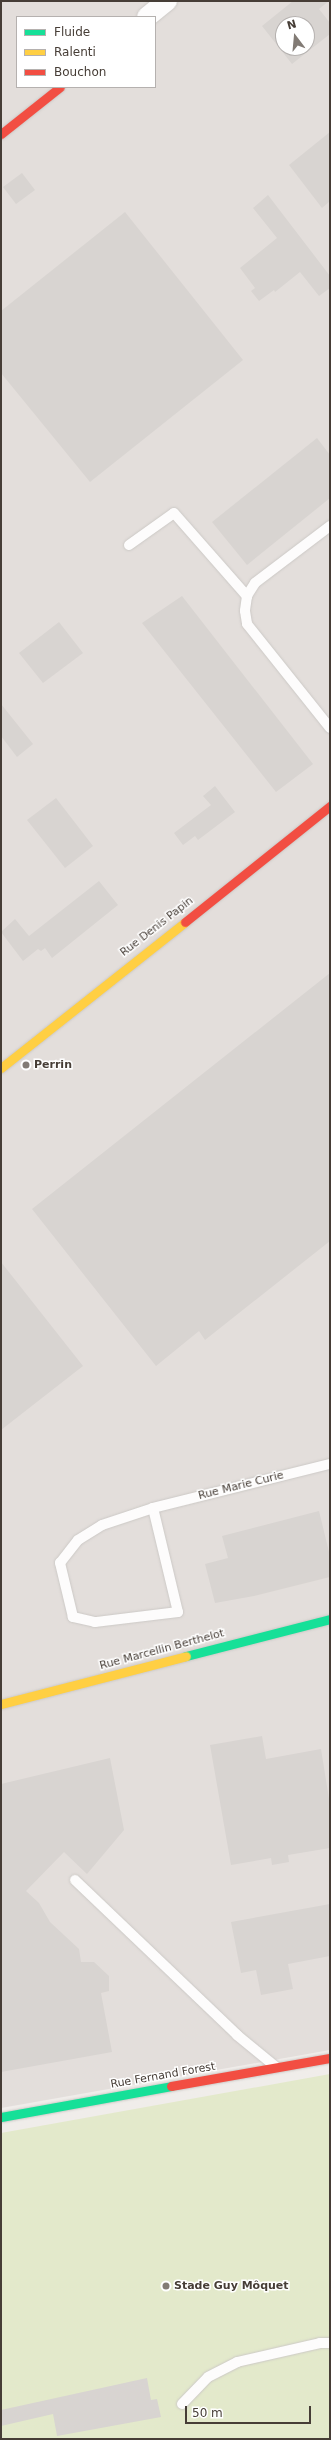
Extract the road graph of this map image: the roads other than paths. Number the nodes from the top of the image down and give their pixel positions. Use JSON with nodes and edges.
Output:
{"nodes":[{"id":1,"x":167,"y":1,"type":"edge"},
{"id":2,"x":148,"y":16,"type":"edge"},
{"id":3,"x":59,"y":88,"type":"edge"},
{"id":4,"x":1,"y":134,"type":"edge"},
{"id":5,"x":330,"y":526,"type":"edge"},
{"id":6,"x":129,"y":545,"type":"dead end"},
{"id":7,"x":247,"y":596,"type":"junction"},
{"id":8,"x":330,"y":728,"type":"edge"},
{"id":9,"x":330,"y":806,"type":"edge"},
{"id":10,"x":1,"y":1068,"type":"edge"},
{"id":11,"x":330,"y":1464,"type":"edge"},
{"id":12,"x":153,"y":1508,"type":"junction"},
{"id":13,"x":330,"y":1619,"type":"edge"},
{"id":14,"x":1,"y":1704,"type":"edge"},
{"id":15,"x":75,"y":1880,"type":"dead end"},
{"id":16,"x":330,"y":2058,"type":"edge"},
{"id":17,"x":277,"y":2068,"type":"junction"},
{"id":18,"x":1,"y":2117,"type":"edge"},
{"id":19,"x":330,"y":2343,"type":"edge"},
{"id":20,"x":182,"y":2404,"type":"dead end"}],
"edges":[{"from":1,"to":2,"type":"street"},
{"from":3,"to":4,"type":"street"},
{"from":5,"to":7,"type":"lane"},
{"from":6,"to":7,"type":"lane"},
{"from":7,"to":8,"type":"lane"},
{"from":9,"to":10,"type":"street","name":"Rue Denis Papin"},
{"from":11,"to":12,"type":"lane","name":"Rue Marie Curie"},
{"from":12,"to":12,"type":"lane","name":"Rue Marie Curie"},
{"from":13,"to":14,"type":"street","name":"Rue Marcellin Berthelot"},
{"from":15,"to":17,"type":"lane"},
{"from":16,"to":17,"type":"street","name":"Rue Fernand Forest"},
{"from":17,"to":18,"type":"street","name":"Rue Fernand Forest"},
{"from":19,"to":20,"type":"lane"}]}
